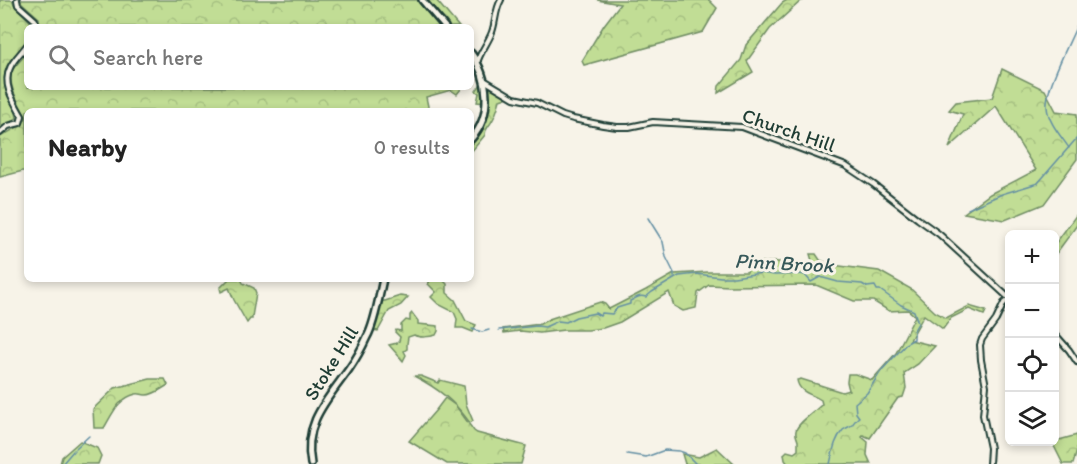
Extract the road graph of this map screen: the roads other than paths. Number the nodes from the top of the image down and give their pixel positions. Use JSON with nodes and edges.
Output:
{"nodes":[{"id":1,"x":17,"y":0,"type":"edge"},
{"id":2,"x":422,"y":0,"type":"edge"},
{"id":3,"x":501,"y":0,"type":"edge"},
{"id":4,"x":36,"y":24,"type":"edge"},
{"id":5,"x":442,"y":24,"type":"edge"},
{"id":6,"x":24,"y":49,"type":"edge"},
{"id":7,"x":475,"y":55,"type":"edge"},
{"id":8,"x":484,"y":80,"type":"junction"},
{"id":9,"x":0,"y":133,"type":"edge"},
{"id":10,"x":474,"y":136,"type":"edge"},
{"id":11,"x":382,"y":282,"type":"edge"},
{"id":12,"x":1005,"y":295,"type":"edge"},
{"id":13,"x":1005,"y":302,"type":"edge"},
{"id":14,"x":1058,"y":338,"type":"edge"},
{"id":15,"x":1077,"y":362,"type":"edge"},
{"id":16,"x":311,"y":464,"type":"edge"},
{"id":17,"x":989,"y":464,"type":"edge"}],
"edges":[{"from":1,"to":4,"type":"street"},
{"from":2,"to":5,"type":"street"},
{"from":3,"to":7,"type":"street"},
{"from":6,"to":9,"type":"street"},
{"from":7,"to":8,"type":"street"},
{"from":8,"to":10,"type":"street"},
{"from":8,"to":12,"type":"street","name":"Church Hill"},
{"from":11,"to":16,"type":"street","name":"Stoke Hill"},
{"from":13,"to":17,"type":"street"},
{"from":14,"to":15,"type":"street"}]}
